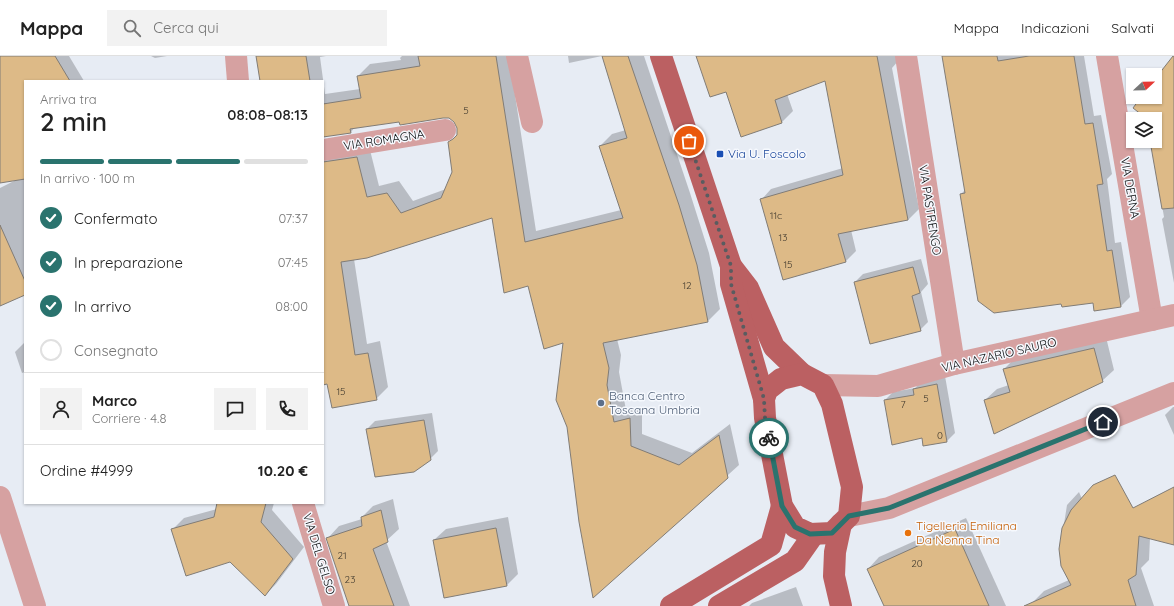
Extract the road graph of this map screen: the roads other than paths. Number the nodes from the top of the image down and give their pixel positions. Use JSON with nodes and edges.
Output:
{"nodes":[{"id":1,"x":236,"y":56,"type":"edge"},
{"id":2,"x":517,"y":56,"type":"edge"},
{"id":3,"x":661,"y":56,"type":"edge"},
{"id":4,"x":906,"y":56,"type":"edge"},
{"id":5,"x":1108,"y":56,"type":"edge"},
{"id":6,"x":238,"y":80,"type":"edge"},
{"id":7,"x":532,"y":122,"type":"dead end"},
{"id":8,"x":445,"y":130,"type":"dead end"},
{"id":9,"x":324,"y":150,"type":"edge"},
{"id":10,"x":731,"y":266,"type":"junction"},
{"id":11,"x":1174,"y":315,"type":"edge"},
{"id":12,"x":1152,"y":320,"type":"junction"},
{"id":13,"x":954,"y":364,"type":"junction"},
{"id":14,"x":802,"y":374,"type":"junction"},
{"id":15,"x":823,"y":385,"type":"junction"},
{"id":16,"x":1174,"y":393,"type":"edge"},
{"id":17,"x":764,"y":399,"type":"junction"},
{"id":18,"x":0,"y":497,"type":"edge"},
{"id":19,"x":303,"y":504,"type":"edge"},
{"id":20,"x":782,"y":506,"type":"junction"},
{"id":21,"x":845,"y":520,"type":"junction"},
{"id":22,"x":814,"y":534,"type":"junction"},
{"id":23,"x":35,"y":606,"type":"edge"},
{"id":24,"x":334,"y":606,"type":"edge"},
{"id":25,"x":671,"y":606,"type":"edge"},
{"id":26,"x":719,"y":606,"type":"edge"},
{"id":27,"x":841,"y":606,"type":"edge"}],
"edges":[{"from":1,"to":6,"type":"street"},
{"from":2,"to":7,"type":"street"},
{"from":3,"to":10,"type":"main road"},
{"from":4,"to":13,"type":"street","name":"VIA PASTRENGO"},
{"from":5,"to":12,"type":"street","name":"VIA DERNA"},
{"from":8,"to":9,"type":"street","name":"VIA ROMAGNA"},
{"from":10,"to":14,"type":"main road"},
{"from":10,"to":17,"type":"main road"},
{"from":11,"to":12,"type":"street","name":"VIA NAZARIO SAURO"},
{"from":12,"to":13,"type":"street","name":"VIA NAZARIO SAURO"},
{"from":13,"to":15,"type":"street","name":"VIA NAZARIO SAURO"},
{"from":14,"to":15,"type":"main road"},
{"from":14,"to":17,"type":"main road"},
{"from":15,"to":21,"type":"main road"},
{"from":16,"to":21,"type":"street"},
{"from":17,"to":20,"type":"main road"},
{"from":18,"to":23,"type":"street"},
{"from":19,"to":24,"type":"street","name":"VIA DEL GELSO"},
{"from":20,"to":22,"type":"main road"},
{"from":20,"to":25,"type":"main road"},
{"from":21,"to":22,"type":"main road"},
{"from":21,"to":27,"type":"main road"},
{"from":22,"to":26,"type":"main road"}]}
